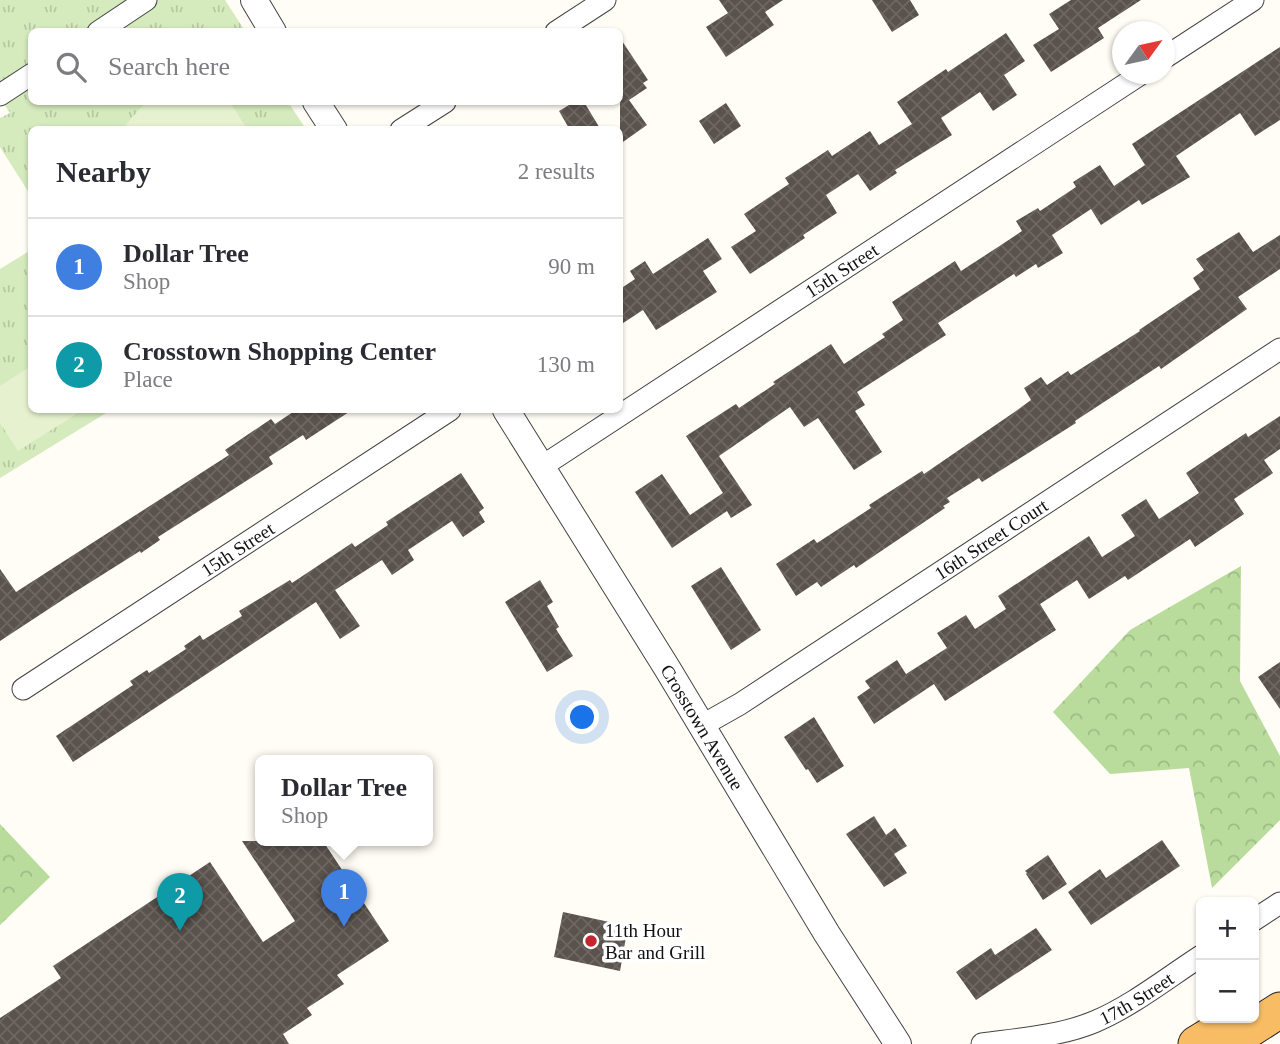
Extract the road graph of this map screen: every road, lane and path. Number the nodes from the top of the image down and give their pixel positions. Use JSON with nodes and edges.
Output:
{"nodes":[{"id":1,"x":146,"y":0,"type":"edge"},
{"id":2,"x":254,"y":0,"type":"edge"},
{"id":3,"x":605,"y":0,"type":"edge"},
{"id":4,"x":1252,"y":0,"type":"edge"},
{"id":5,"x":104,"y":28,"type":"edge"},
{"id":6,"x":271,"y":28,"type":"edge"},
{"id":7,"x":562,"y":28,"type":"edge"},
{"id":8,"x":1175,"y":51,"type":"edge"},
{"id":9,"x":28,"y":78,"type":"edge"},
{"id":10,"x":1126,"y":84,"type":"edge"},
{"id":11,"x":0,"y":95,"type":"edge"},
{"id":12,"x":318,"y":105,"type":"edge"},
{"id":13,"x":440,"y":105,"type":"edge"},
{"id":14,"x":331,"y":126,"type":"edge"},
{"id":15,"x":407,"y":126,"type":"edge"},
{"id":16,"x":1280,"y":349,"type":"edge"},
{"id":17,"x":445,"y":413,"type":"edge"},
{"id":18,"x":508,"y":413,"type":"edge"},
{"id":19,"x":541,"y":467,"type":"junction"},
{"id":20,"x":23,"y":690,"type":"dead end"},
{"id":21,"x":701,"y":726,"type":"junction"},
{"id":22,"x":1280,"y":903,"type":"edge"},
{"id":23,"x":1259,"y":917,"type":"edge"},
{"id":24,"x":1196,"y":959,"type":"edge"},
{"id":25,"x":1280,"y":996,"type":"edge"},
{"id":26,"x":1259,"y":1006,"type":"edge"},
{"id":27,"x":1280,"y":1010,"type":"edge"},
{"id":28,"x":1230,"y":1023,"type":"edge"},
{"id":29,"x":1014,"y":1042,"type":"edge"},
{"id":30,"x":898,"y":1044,"type":"edge"},
{"id":31,"x":982,"y":1044,"type":"edge"},
{"id":32,"x":1196,"y":1044,"type":"edge"},
{"id":33,"x":1227,"y":1044,"type":"edge"}],
"edges":[{"from":1,"to":5,"type":"street"},
{"from":2,"to":6,"type":"street"},
{"from":3,"to":7,"type":"street"},
{"from":4,"to":8,"type":"street"},
{"from":9,"to":11,"type":"street"},
{"from":10,"to":19,"type":"street","name":"15th Street"},
{"from":12,"to":14,"type":"street"},
{"from":13,"to":15,"type":"street"},
{"from":16,"to":21,"type":"street","name":"16th Street Court"},
{"from":17,"to":20,"type":"street","name":"15th Street"},
{"from":18,"to":19,"type":"street","name":"Crosstown Avenue"},
{"from":19,"to":21,"type":"street","name":"Crosstown Avenue"},
{"from":21,"to":30,"type":"street","name":"Crosstown Avenue"},
{"from":22,"to":23,"type":"street"},
{"from":24,"to":29,"type":"street","name":"17th Street"},
{"from":25,"to":26,"type":"highway"},
{"from":27,"to":33,"type":"highway"},
{"from":28,"to":32,"type":"highway"},
{"from":29,"to":31,"type":"street","name":"17th Street"}]}
